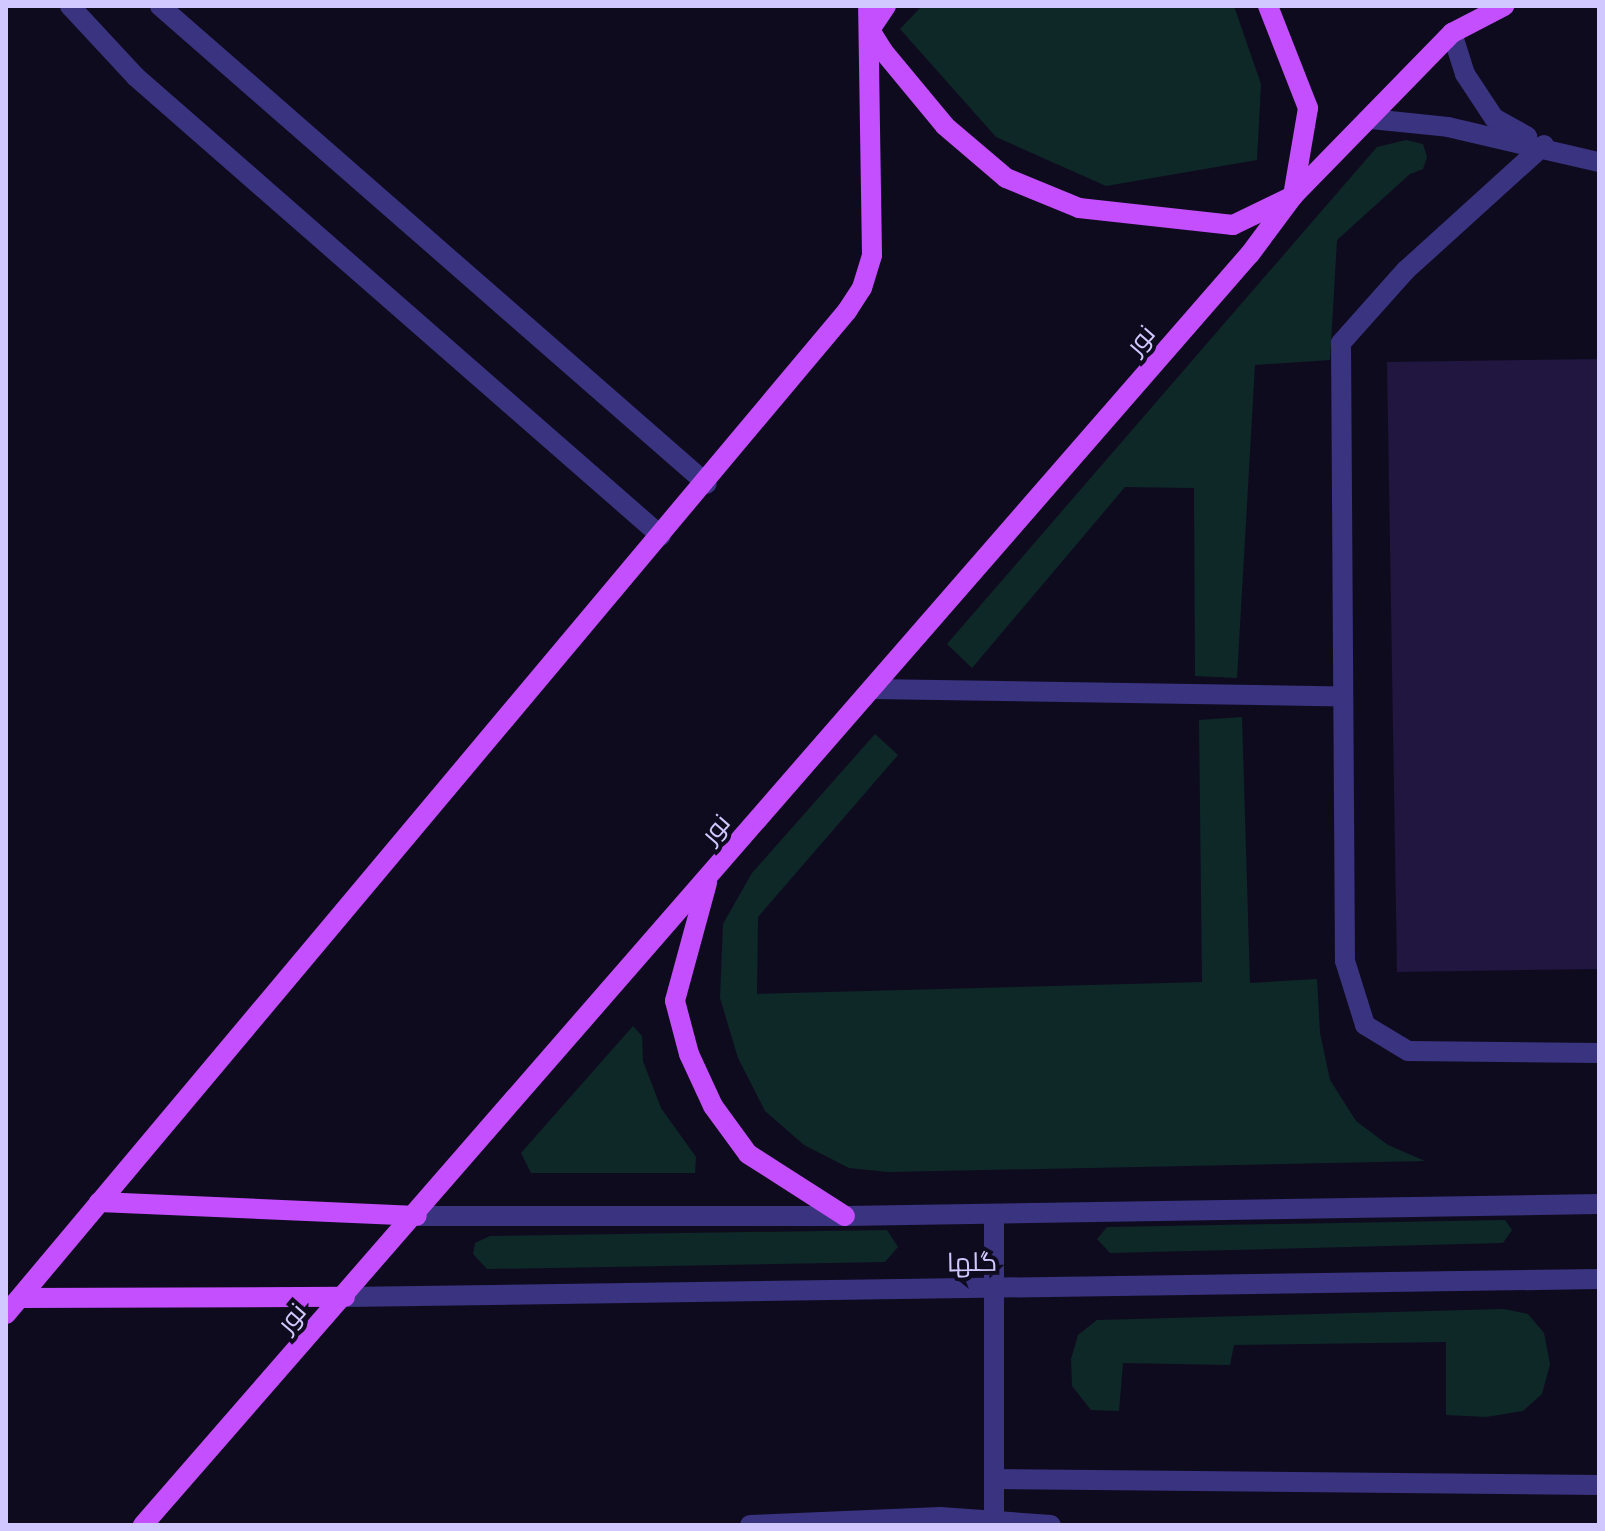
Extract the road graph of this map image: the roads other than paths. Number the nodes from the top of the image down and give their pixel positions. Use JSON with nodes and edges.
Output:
{"nodes":[{"id":1,"x":70,"y":6,"type":"edge"},
{"id":2,"x":160,"y":6,"type":"edge"},
{"id":3,"x":868,"y":6,"type":"edge"},
{"id":4,"x":886,"y":6,"type":"edge"},
{"id":5,"x":1268,"y":6,"type":"edge"},
{"id":6,"x":1504,"y":6,"type":"edge"},
{"id":7,"x":870,"y":30,"type":"junction"},
{"id":8,"x":1452,"y":33,"type":"junction"},
{"id":9,"x":1371,"y":119,"type":"junction"},
{"id":10,"x":1544,"y":145,"type":"junction"},
{"id":11,"x":1599,"y":162,"type":"edge"},
{"id":12,"x":1293,"y":196,"type":"junction"},
{"id":13,"x":707,"y":484,"type":"junction"},
{"id":14,"x":661,"y":536,"type":"junction"},
{"id":15,"x":872,"y":689,"type":"junction"},
{"id":16,"x":1343,"y":696,"type":"junction"},
{"id":17,"x":709,"y":878,"type":"junction"},
{"id":18,"x":1599,"y":1053,"type":"edge"},
{"id":19,"x":99,"y":1202,"type":"junction"},
{"id":20,"x":1599,"y":1204,"type":"edge"},
{"id":21,"x":994,"y":1214,"type":"junction"},
{"id":22,"x":417,"y":1216,"type":"junction"},
{"id":23,"x":845,"y":1216,"type":"junction"},
{"id":24,"x":1599,"y":1279,"type":"edge"},
{"id":25,"x":993,"y":1288,"type":"junction"},
{"id":26,"x":345,"y":1297,"type":"junction"},
{"id":27,"x":20,"y":1298,"type":"junction"},
{"id":28,"x":6,"y":1314,"type":"edge"},
{"id":29,"x":994,"y":1479,"type":"junction"},
{"id":30,"x":1599,"y":1485,"type":"edge"},
{"id":31,"x":940,"y":1521,"type":"edge"},
{"id":32,"x":994,"y":1521,"type":"junction"},
{"id":33,"x":1051,"y":1524,"type":"edge"},
{"id":34,"x":143,"y":1525,"type":"edge"},
{"id":35,"x":750,"y":1525,"type":"edge"}],
"edges":[{"from":1,"to":14,"type":"street"},
{"from":2,"to":13,"type":"street"},
{"from":3,"to":7,"type":"main road"},
{"from":4,"to":7,"type":"main road"},
{"from":5,"to":12,"type":"main road"},
{"from":6,"to":8,"type":"main road","name":"نور"},
{"from":7,"to":12,"type":"main road"},
{"from":7,"to":13,"type":"main road"},
{"from":8,"to":9,"type":"main road","name":"نور"},
{"from":8,"to":10,"type":"street"},
{"from":9,"to":10,"type":"street"},
{"from":9,"to":12,"type":"main road","name":"نور"},
{"from":10,"to":11,"type":"street"},
{"from":10,"to":16,"type":"street"},
{"from":12,"to":15,"type":"main road","name":"نور"},
{"from":13,"to":14,"type":"main road"},
{"from":14,"to":19,"type":"main road"},
{"from":15,"to":16,"type":"street"},
{"from":15,"to":17,"type":"main road","name":"نور"},
{"from":16,"to":18,"type":"street"},
{"from":17,"to":22,"type":"main road","name":"نور"},
{"from":17,"to":23,"type":"main road"},
{"from":19,"to":22,"type":"main road"},
{"from":19,"to":27,"type":"main road"},
{"from":20,"to":21,"type":"street","name":"گلها"},
{"from":21,"to":23,"type":"street","name":"گلها"},
{"from":21,"to":25,"type":"street"},
{"from":22,"to":23,"type":"street","name":"گلها"},
{"from":22,"to":26,"type":"main road","name":"نور"},
{"from":24,"to":25,"type":"street","name":"گلها"},
{"from":25,"to":26,"type":"street","name":"گلها"},
{"from":25,"to":29,"type":"street"},
{"from":26,"to":27,"type":"main road"},
{"from":26,"to":34,"type":"main road","name":"نور"},
{"from":27,"to":28,"type":"main road"},
{"from":29,"to":30,"type":"street"},
{"from":29,"to":32,"type":"street"},
{"from":31,"to":32,"type":"street"},
{"from":31,"to":35,"type":"street"},
{"from":32,"to":33,"type":"street"}]}
